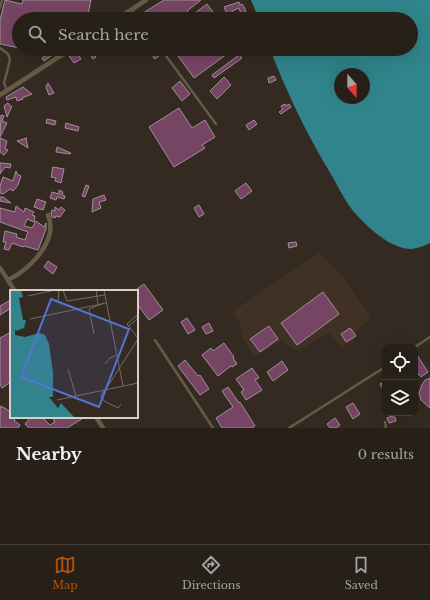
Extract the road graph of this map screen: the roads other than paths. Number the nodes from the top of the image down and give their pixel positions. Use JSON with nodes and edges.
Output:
{"nodes":[{"id":1,"x":2,"y":0,"type":"edge"},
{"id":2,"x":146,"y":0,"type":"edge"},
{"id":3,"x":0,"y":8,"type":"edge"},
{"id":4,"x":132,"y":10,"type":"joint"},
{"id":5,"x":129,"y":12,"type":"edge"},
{"id":6,"x":0,"y":48,"type":"edge"},
{"id":7,"x":60,"y":56,"type":"edge"},
{"id":8,"x":166,"y":56,"type":"edge"},
{"id":9,"x":7,"y":90,"type":"junction"},
{"id":10,"x":0,"y":95,"type":"edge"},
{"id":11,"x":216,"y":124,"type":"dead end"},
{"id":12,"x":48,"y":215,"type":"dead end"},
{"id":13,"x":0,"y":268,"type":"edge"},
{"id":14,"x":8,"y":280,"type":"junction"},
{"id":15,"x":14,"y":290,"type":"edge"},
{"id":16,"x":430,"y":337,"type":"edge"},
{"id":17,"x":155,"y":340,"type":"dead end"},
{"id":18,"x":418,"y":345,"type":"edge"},
{"id":19,"x":382,"y":370,"type":"edge"},
{"id":20,"x":97,"y":418,"type":"edge"},
{"id":21,"x":385,"y":422,"type":"dead end"},
{"id":22,"x":103,"y":428,"type":"edge"},
{"id":23,"x":213,"y":428,"type":"edge"},
{"id":24,"x":289,"y":428,"type":"edge"},
{"id":25,"x":386,"y":428,"type":"edge"}],
"edges":[{"from":1,"to":3,"type":"lane"},
{"from":2,"to":4,"type":"street"},
{"from":4,"to":5,"type":"street"},
{"from":6,"to":9,"type":"lane"},
{"from":7,"to":9,"type":"street"},
{"from":8,"to":11,"type":"lane"},
{"from":9,"to":10,"type":"street"},
{"from":12,"to":14,"type":"street"},
{"from":13,"to":14,"type":"street"},
{"from":14,"to":15,"type":"street"},
{"from":16,"to":18,"type":"lane"},
{"from":17,"to":23,"type":"lane"},
{"from":19,"to":24,"type":"lane"},
{"from":20,"to":22,"type":"street"},
{"from":21,"to":25,"type":"lane"}]}
